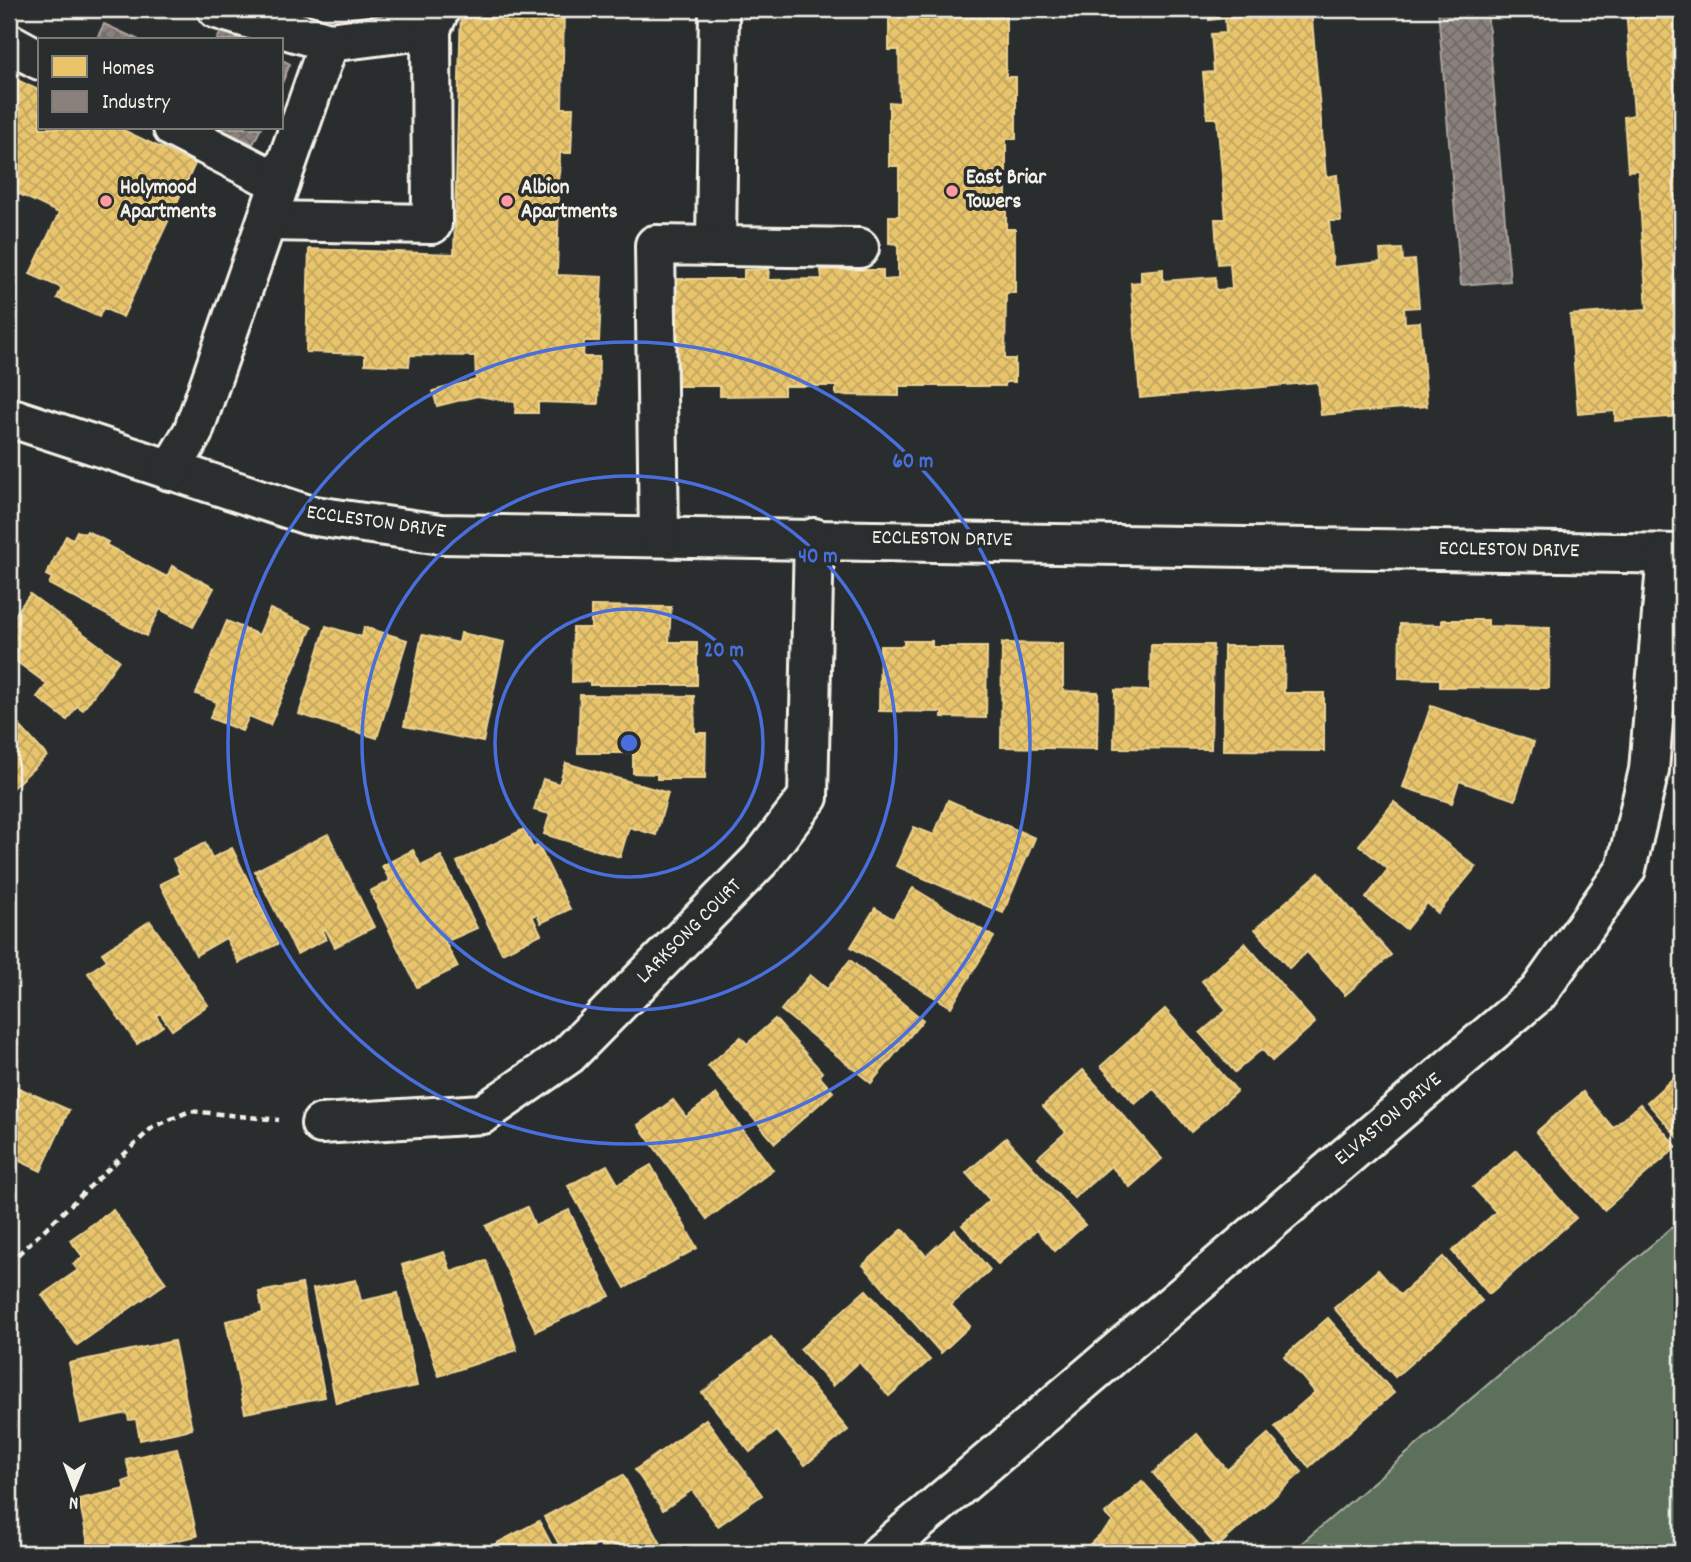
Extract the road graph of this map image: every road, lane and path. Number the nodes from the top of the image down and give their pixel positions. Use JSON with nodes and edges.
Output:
{"nodes":[{"id":1,"x":217,"y":9,"type":"edge"},
{"id":2,"x":719,"y":9,"type":"edge"},
{"id":3,"x":436,"y":19,"type":"edge"},
{"id":4,"x":313,"y":28,"type":"edge"},
{"id":5,"x":9,"y":43,"type":"edge"},
{"id":6,"x":38,"y":59,"type":"edge"},
{"id":7,"x":177,"y":130,"type":"edge"},
{"id":8,"x":280,"y":183,"type":"junction"},
{"id":9,"x":267,"y":221,"type":"junction"},
{"id":10,"x":716,"y":246,"type":"junction"},
{"id":11,"x":859,"y":248,"type":"dead end"},
{"id":12,"x":9,"y":417,"type":"edge"},
{"id":13,"x":170,"y":471,"type":"junction"},
{"id":14,"x":659,"y":536,"type":"junction"},
{"id":15,"x":814,"y":538,"type":"junction"},
{"id":16,"x":1675,"y":554,"type":"edge"},
{"id":17,"x":321,"y":1124,"type":"joint"},
{"id":18,"x":9,"y":1263,"type":"edge"},
{"id":19,"x":881,"y":1553,"type":"edge"}],
"edges":[{"from":1,"to":4,"type":"street"},
{"from":2,"to":10,"type":"street"},
{"from":3,"to":4,"type":"street"},
{"from":3,"to":9,"type":"street"},
{"from":4,"to":8,"type":"street"},
{"from":5,"to":6,"type":"street"},
{"from":7,"to":8,"type":"street"},
{"from":8,"to":9,"type":"street"},
{"from":9,"to":13,"type":"street"},
{"from":10,"to":11,"type":"street"},
{"from":10,"to":14,"type":"street"},
{"from":12,"to":13,"type":"street","name":"ECCLESTON DRIVE"},
{"from":13,"to":14,"type":"street","name":"ECCLESTON DRIVE"},
{"from":14,"to":15,"type":"street","name":"ECCLESTON DRIVE"},
{"from":15,"to":16,"type":"street","name":"ECCLESTON DRIVE"},
{"from":15,"to":17,"type":"street","name":"LARKSONG COURT"},
{"from":16,"to":19,"type":"street","name":"ELVASTON DRIVE"},
{"from":17,"to":18,"type":"path"}]}
